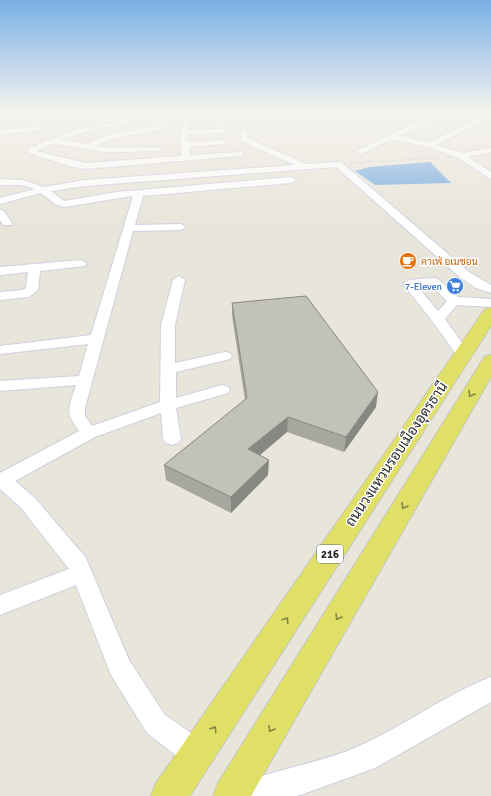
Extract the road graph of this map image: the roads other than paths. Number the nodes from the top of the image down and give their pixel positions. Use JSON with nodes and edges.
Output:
{"nodes":[{"id":1,"x":36,"y":148,"type":"edge"},
{"id":2,"x":94,"y":148,"type":"edge"},
{"id":3,"x":131,"y":148,"type":"edge"},
{"id":4,"x":158,"y":148,"type":"edge"},
{"id":5,"x":185,"y":148,"type":"edge"},
{"id":6,"x":264,"y":148,"type":"edge"},
{"id":7,"x":367,"y":148,"type":"edge"},
{"id":8,"x":437,"y":148,"type":"edge"},
{"id":9,"x":106,"y":150,"type":"joint"},
{"id":10,"x":491,"y":150,"type":"edge"},
{"id":11,"x":358,"y":152,"type":"dead end"},
{"id":12,"x":241,"y":154,"type":"dead end"},
{"id":13,"x":461,"y":156,"type":"junction"},
{"id":14,"x":186,"y":158,"type":"junction"},
{"id":15,"x":148,"y":160,"type":"junction"},
{"id":16,"x":107,"y":165,"type":"junction"},
{"id":17,"x":303,"y":165,"type":"junction"},
{"id":18,"x":279,"y":168,"type":"junction"},
{"id":19,"x":491,"y":176,"type":"edge"},
{"id":20,"x":104,"y":181,"type":"junction"},
{"id":21,"x":0,"y":182,"type":"edge"},
{"id":22,"x":43,"y":190,"type":"junction"},
{"id":23,"x":139,"y":194,"type":"junction"},
{"id":24,"x":117,"y":195,"type":"junction"},
{"id":25,"x":0,"y":201,"type":"edge"},
{"id":26,"x":0,"y":213,"type":"edge"},
{"id":27,"x":7,"y":223,"type":"dead end"},
{"id":28,"x":181,"y":227,"type":"dead end"},
{"id":29,"x":130,"y":228,"type":"junction"},
{"id":30,"x":81,"y":264,"type":"dead end"},
{"id":31,"x":34,"y":268,"type":"junction"},
{"id":32,"x":0,"y":272,"type":"edge"},
{"id":33,"x":179,"y":280,"type":"dead end"},
{"id":34,"x":491,"y":289,"type":"edge"},
{"id":35,"x":0,"y":296,"type":"edge"},
{"id":36,"x":454,"y":301,"type":"junction"},
{"id":37,"x":491,"y":303,"type":"edge"},
{"id":38,"x":491,"y":313,"type":"edge"},
{"id":39,"x":438,"y":319,"type":"junction"},
{"id":40,"x":97,"y":339,"type":"junction"},
{"id":41,"x":0,"y":350,"type":"edge"},
{"id":42,"x":462,"y":354,"type":"junction"},
{"id":43,"x":225,"y":356,"type":"dead end"},
{"id":44,"x":491,"y":361,"type":"edge"},
{"id":45,"x":168,"y":369,"type":"junction"},
{"id":46,"x":85,"y":380,"type":"junction"},
{"id":47,"x":0,"y":386,"type":"edge"},
{"id":48,"x":222,"y":390,"type":"dead end"},
{"id":49,"x":168,"y":405,"type":"junction"},
{"id":50,"x":89,"y":433,"type":"junction"},
{"id":51,"x":172,"y":439,"type":"dead end"},
{"id":52,"x":1,"y":480,"type":"edge"},
{"id":53,"x":81,"y":574,"type":"junction"},
{"id":54,"x":0,"y":605,"type":"edge"},
{"id":55,"x":491,"y":689,"type":"edge"},
{"id":56,"x":197,"y":754,"type":"junction"},
{"id":57,"x":169,"y":796,"type":"edge"},
{"id":58,"x":232,"y":796,"type":"edge"},
{"id":59,"x":244,"y":796,"type":"edge"}],
"edges":[{"from":1,"to":16,"type":"street"},
{"from":2,"to":9,"type":"street"},
{"from":3,"to":9,"type":"street"},
{"from":4,"to":15,"type":"street"},
{"from":5,"to":14,"type":"street"},
{"from":6,"to":17,"type":"street"},
{"from":7,"to":11,"type":"street"},
{"from":8,"to":13,"type":"street"},
{"from":10,"to":13,"type":"street"},
{"from":12,"to":14,"type":"street"},
{"from":13,"to":19,"type":"street"},
{"from":14,"to":15,"type":"street"},
{"from":15,"to":16,"type":"street"},
{"from":16,"to":20,"type":"street"},
{"from":17,"to":18,"type":"street"},
{"from":17,"to":34,"type":"street"},
{"from":18,"to":20,"type":"street"},
{"from":18,"to":23,"type":"street"},
{"from":20,"to":22,"type":"street"},
{"from":20,"to":24,"type":"street"},
{"from":21,"to":22,"type":"street"},
{"from":22,"to":24,"type":"street"},
{"from":22,"to":25,"type":"street"},
{"from":23,"to":24,"type":"street"},
{"from":23,"to":29,"type":"street"},
{"from":26,"to":27,"type":"street"},
{"from":28,"to":29,"type":"street"},
{"from":29,"to":40,"type":"street"},
{"from":30,"to":31,"type":"street"},
{"from":31,"to":32,"type":"street"},
{"from":31,"to":35,"type":"street"},
{"from":33,"to":45,"type":"street"},
{"from":36,"to":37,"type":"street"},
{"from":36,"to":39,"type":"street"},
{"from":36,"to":39,"type":"street"},
{"from":38,"to":42,"type":"main road","name":"ถนนวงแหวนรอบเมืองอุดรธานี","number":"216"},
{"from":39,"to":42,"type":"street"},
{"from":40,"to":41,"type":"street"},
{"from":40,"to":46,"type":"street"},
{"from":56,"to":42,"type":"main road","name":"ถนนวงแหวนรอบเมืองอุดรธานี","number":"216","one_way":true},
{"from":43,"to":45,"type":"street"},
{"from":44,"to":58,"type":"main road","one_way":true},
{"from":45,"to":49,"type":"street"},
{"from":46,"to":47,"type":"street"},
{"from":46,"to":50,"type":"street"},
{"from":48,"to":49,"type":"street"},
{"from":49,"to":50,"type":"street"},
{"from":49,"to":51,"type":"street"},
{"from":50,"to":52,"type":"street"},
{"from":52,"to":53,"type":"street"},
{"from":53,"to":54,"type":"street"},
{"from":53,"to":56,"type":"street"},
{"from":55,"to":59,"type":"street"},
{"from":56,"to":57,"type":"main road","name":"ถนนวงแหวนรอบเมืองอุดรธานี","number":"216"}]}
